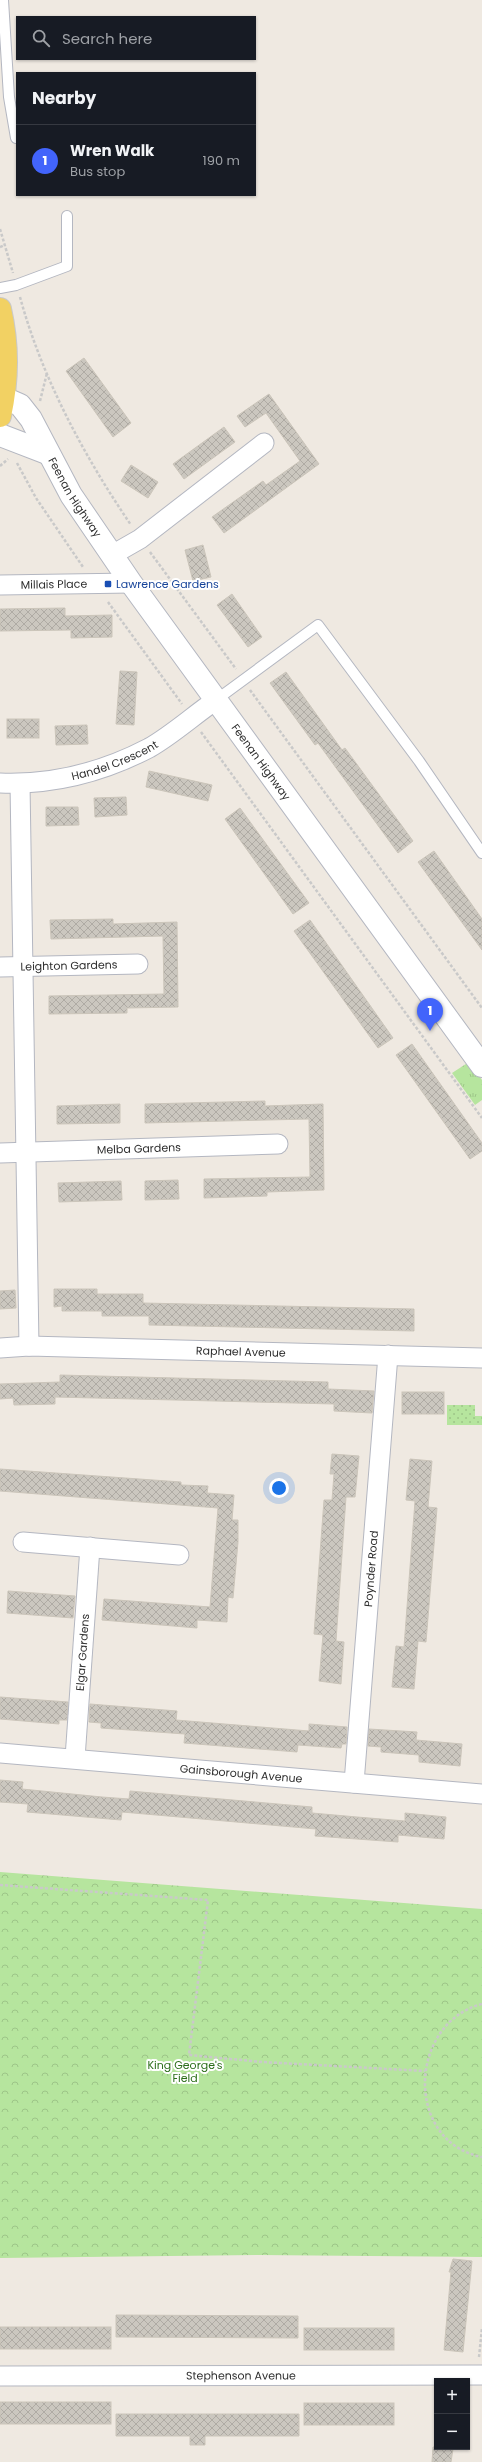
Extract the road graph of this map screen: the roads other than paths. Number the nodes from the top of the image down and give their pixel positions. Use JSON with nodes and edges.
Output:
{"nodes":[{"id":1,"x":3,"y":0,"type":"edge"},
{"id":2,"x":16,"y":138,"type":"dead end"},
{"id":3,"x":67,"y":216,"type":"dead end"},
{"id":4,"x":0,"y":288,"type":"edge"},
{"id":5,"x":0,"y":309,"type":"edge"},
{"id":6,"x":2,"y":407,"type":"edge"},
{"id":7,"x":0,"y":435,"type":"edge"},
{"id":8,"x":264,"y":443,"type":"dead end"},
{"id":9,"x":47,"y":452,"type":"junction"},
{"id":10,"x":112,"y":555,"type":"junction"},
{"id":11,"x":131,"y":583,"type":"junction"},
{"id":12,"x":0,"y":585,"type":"edge"},
{"id":13,"x":216,"y":700,"type":"junction"},
{"id":14,"x":0,"y":783,"type":"edge"},
{"id":15,"x":20,"y":784,"type":"junction"},
{"id":16,"x":482,"y":853,"type":"edge"},
{"id":17,"x":138,"y":964,"type":"dead end"},
{"id":18,"x":23,"y":966,"type":"junction"},
{"id":19,"x":0,"y":967,"type":"edge"},
{"id":20,"x":482,"y":1066,"type":"edge"},
{"id":21,"x":278,"y":1144,"type":"dead end"},
{"id":22,"x":0,"y":1153,"type":"edge"},
{"id":23,"x":26,"y":1153,"type":"junction"},
{"id":24,"x":29,"y":1346,"type":"junction"},
{"id":25,"x":0,"y":1348,"type":"edge"},
{"id":26,"x":388,"y":1355,"type":"junction"},
{"id":27,"x":482,"y":1358,"type":"edge"},
{"id":28,"x":23,"y":1542,"type":"dead end"},
{"id":29,"x":90,"y":1547,"type":"junction"},
{"id":30,"x":178,"y":1555,"type":"dead end"},
{"id":31,"x":0,"y":1752,"type":"edge"},
{"id":32,"x":75,"y":1758,"type":"junction"},
{"id":33,"x":354,"y":1783,"type":"junction"},
{"id":34,"x":482,"y":1794,"type":"edge"},
{"id":35,"x":479,"y":2375,"type":"edge"},
{"id":36,"x":0,"y":2376,"type":"edge"}],
"edges":[{"from":1,"to":2,"type":"lane"},
{"from":3,"to":4,"type":"lane"},
{"from":5,"to":6,"type":"main road"},
{"from":6,"to":9,"type":"street","name":"Feenan Highway"},
{"from":7,"to":9,"type":"street","name":"Feenan Highway"},
{"from":8,"to":10,"type":"street"},
{"from":9,"to":10,"type":"street","name":"Feenan Highway"},
{"from":10,"to":11,"type":"street","name":"Feenan Highway"},
{"from":11,"to":12,"type":"street","name":"Millais Place"},
{"from":11,"to":13,"type":"street","name":"Feenan Highway"},
{"from":13,"to":15,"type":"street","name":"Handel Crescent"},
{"from":13,"to":16,"type":"lane"},
{"from":13,"to":20,"type":"street","name":"Feenan Highway"},
{"from":14,"to":15,"type":"street","name":"Handel Crescent"},
{"from":15,"to":18,"type":"street"},
{"from":17,"to":18,"type":"street","name":"Leighton Gardens"},
{"from":18,"to":19,"type":"street","name":"Leighton Gardens"},
{"from":18,"to":23,"type":"street"},
{"from":21,"to":23,"type":"street","name":"Melba Gardens"},
{"from":22,"to":23,"type":"street","name":"Melba Gardens"},
{"from":23,"to":24,"type":"street"},
{"from":24,"to":25,"type":"street","name":"Raphael Avenue"},
{"from":24,"to":26,"type":"street","name":"Raphael Avenue"},
{"from":26,"to":27,"type":"street","name":"Raphael Avenue"},
{"from":26,"to":33,"type":"street","name":"Poynder Road"},
{"from":28,"to":29,"type":"street"},
{"from":29,"to":30,"type":"street"},
{"from":29,"to":32,"type":"street","name":"Elgar Gardens"},
{"from":31,"to":32,"type":"street","name":"Gainsborough Avenue"},
{"from":32,"to":33,"type":"street","name":"Gainsborough Avenue"},
{"from":33,"to":34,"type":"street","name":"Gainsborough Avenue"},
{"from":35,"to":36,"type":"street","name":"Stephenson Avenue"}]}
